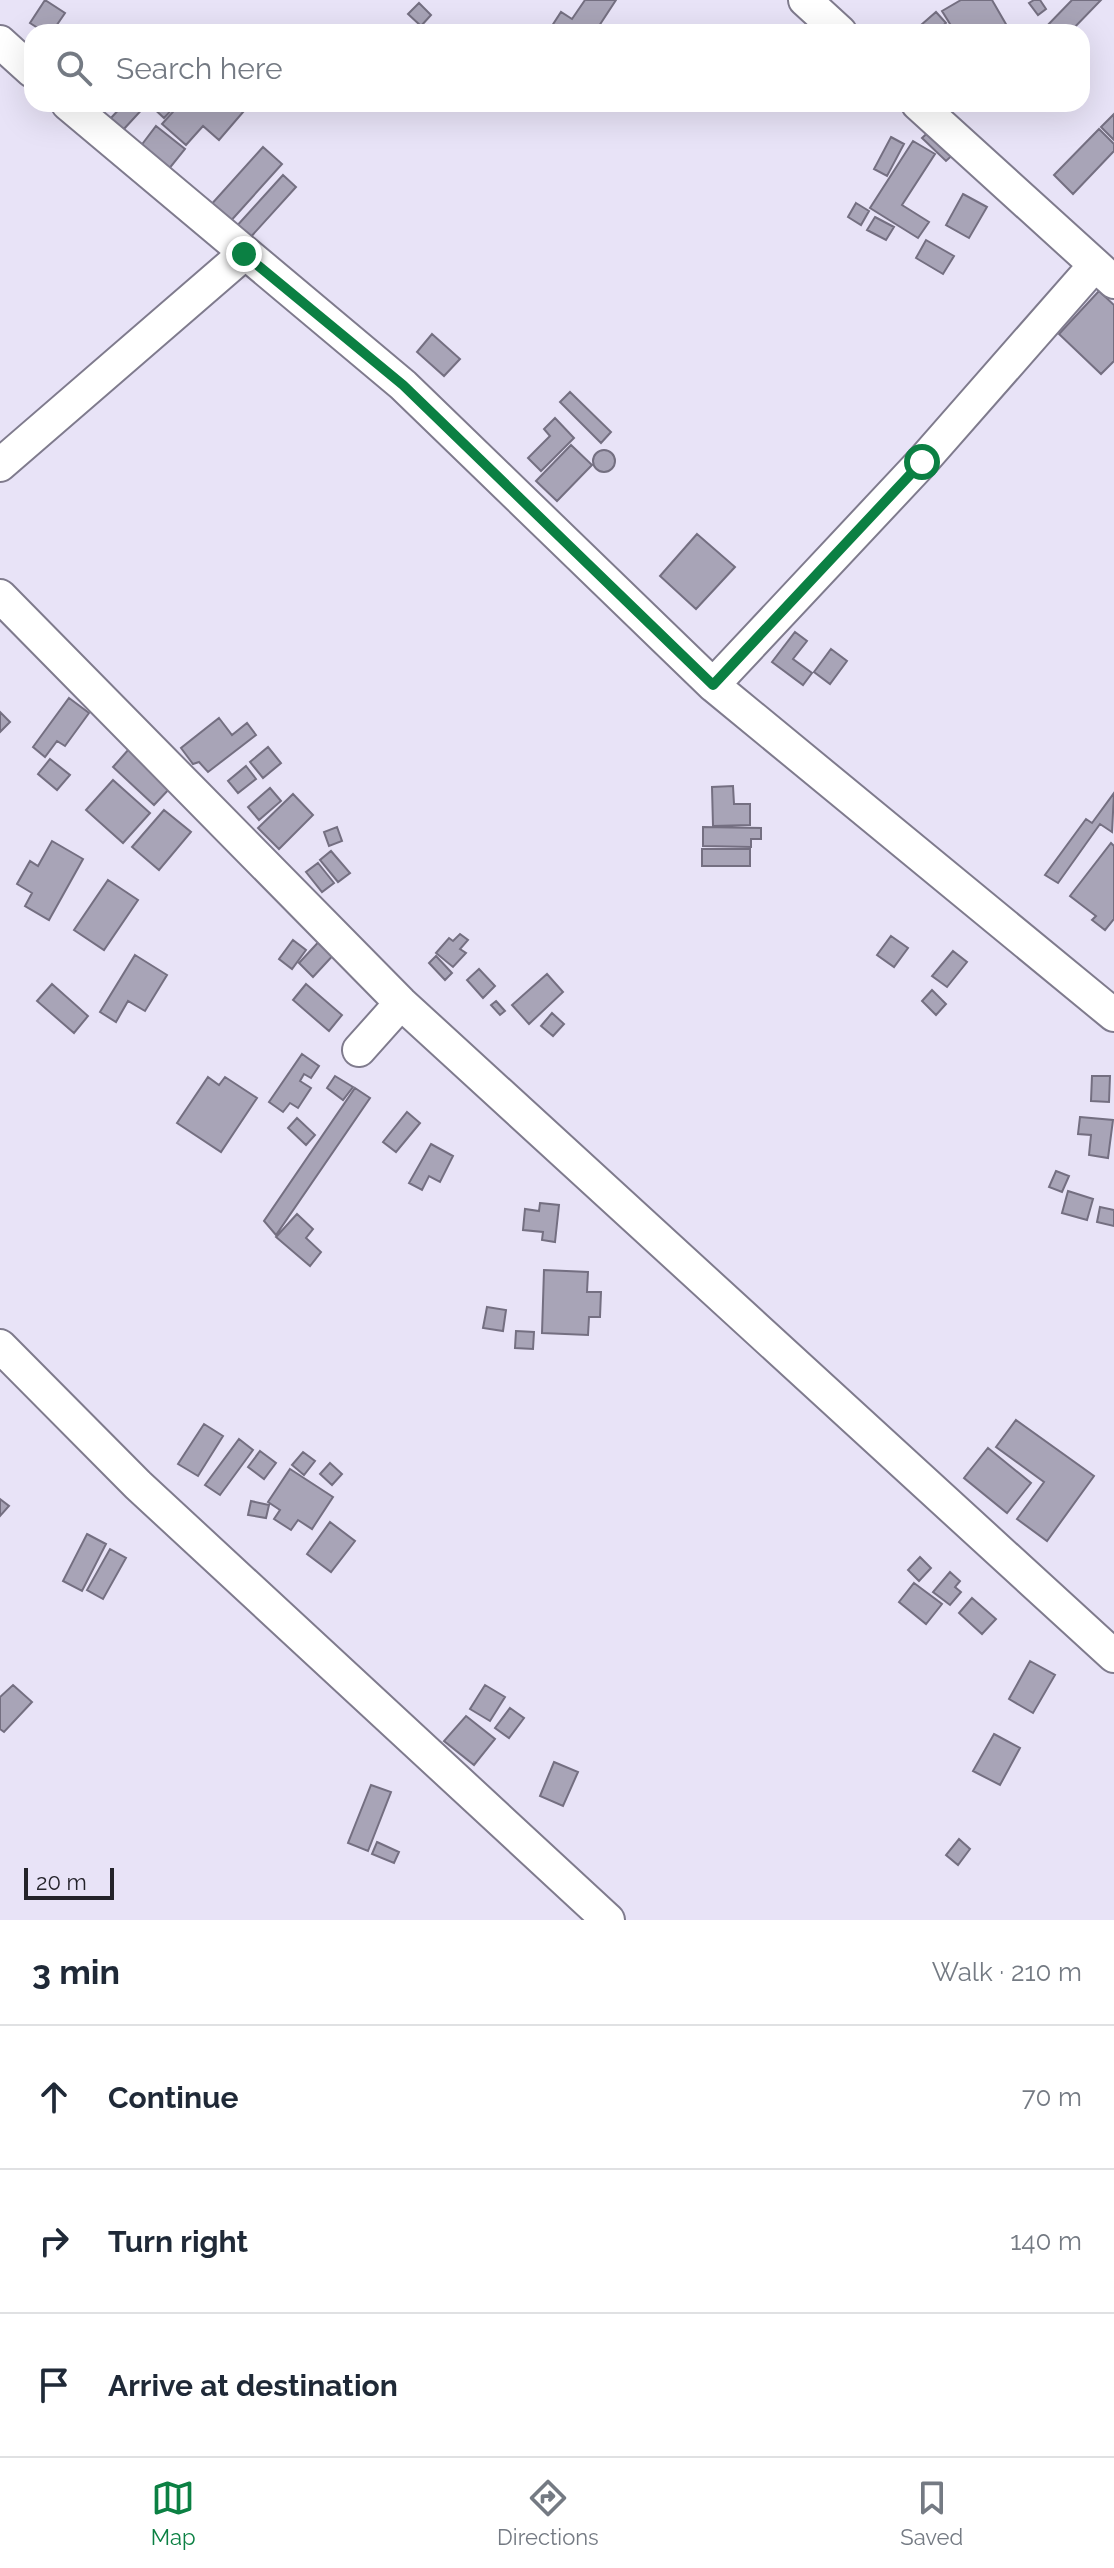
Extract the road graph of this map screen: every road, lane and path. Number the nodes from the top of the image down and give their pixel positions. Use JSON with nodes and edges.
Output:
{"nodes":[{"id":1,"x":805,"y":0,"type":"edge"},
{"id":2,"x":831,"y":24,"type":"edge"},
{"id":3,"x":0,"y":42,"type":"edge"},
{"id":4,"x":24,"y":64,"type":"edge"},
{"id":5,"x":77,"y":112,"type":"edge"},
{"id":6,"x":927,"y":112,"type":"edge"},
{"id":7,"x":244,"y":254,"type":"junction"},
{"id":8,"x":1104,"y":274,"type":"edge"},
{"id":9,"x":0,"y":465,"type":"edge"},
{"id":10,"x":0,"y":596,"type":"edge"},
{"id":11,"x":713,"y":685,"type":"junction"},
{"id":12,"x":401,"y":1003,"type":"junction"},
{"id":13,"x":1114,"y":1015,"type":"edge"},
{"id":14,"x":359,"y":1050,"type":"dead end"},
{"id":15,"x":0,"y":1346,"type":"edge"},
{"id":16,"x":1114,"y":1656,"type":"edge"},
{"id":17,"x":608,"y":1920,"type":"edge"}],
"edges":[{"from":1,"to":2,"type":"street"},
{"from":3,"to":4,"type":"street"},
{"from":5,"to":7,"type":"street"},
{"from":6,"to":8,"type":"street"},
{"from":7,"to":9,"type":"street"},
{"from":7,"to":11,"type":"street"},
{"from":8,"to":11,"type":"street"},
{"from":10,"to":12,"type":"street"},
{"from":11,"to":13,"type":"street"},
{"from":12,"to":14,"type":"street"},
{"from":12,"to":16,"type":"street"},
{"from":15,"to":17,"type":"street"}]}
